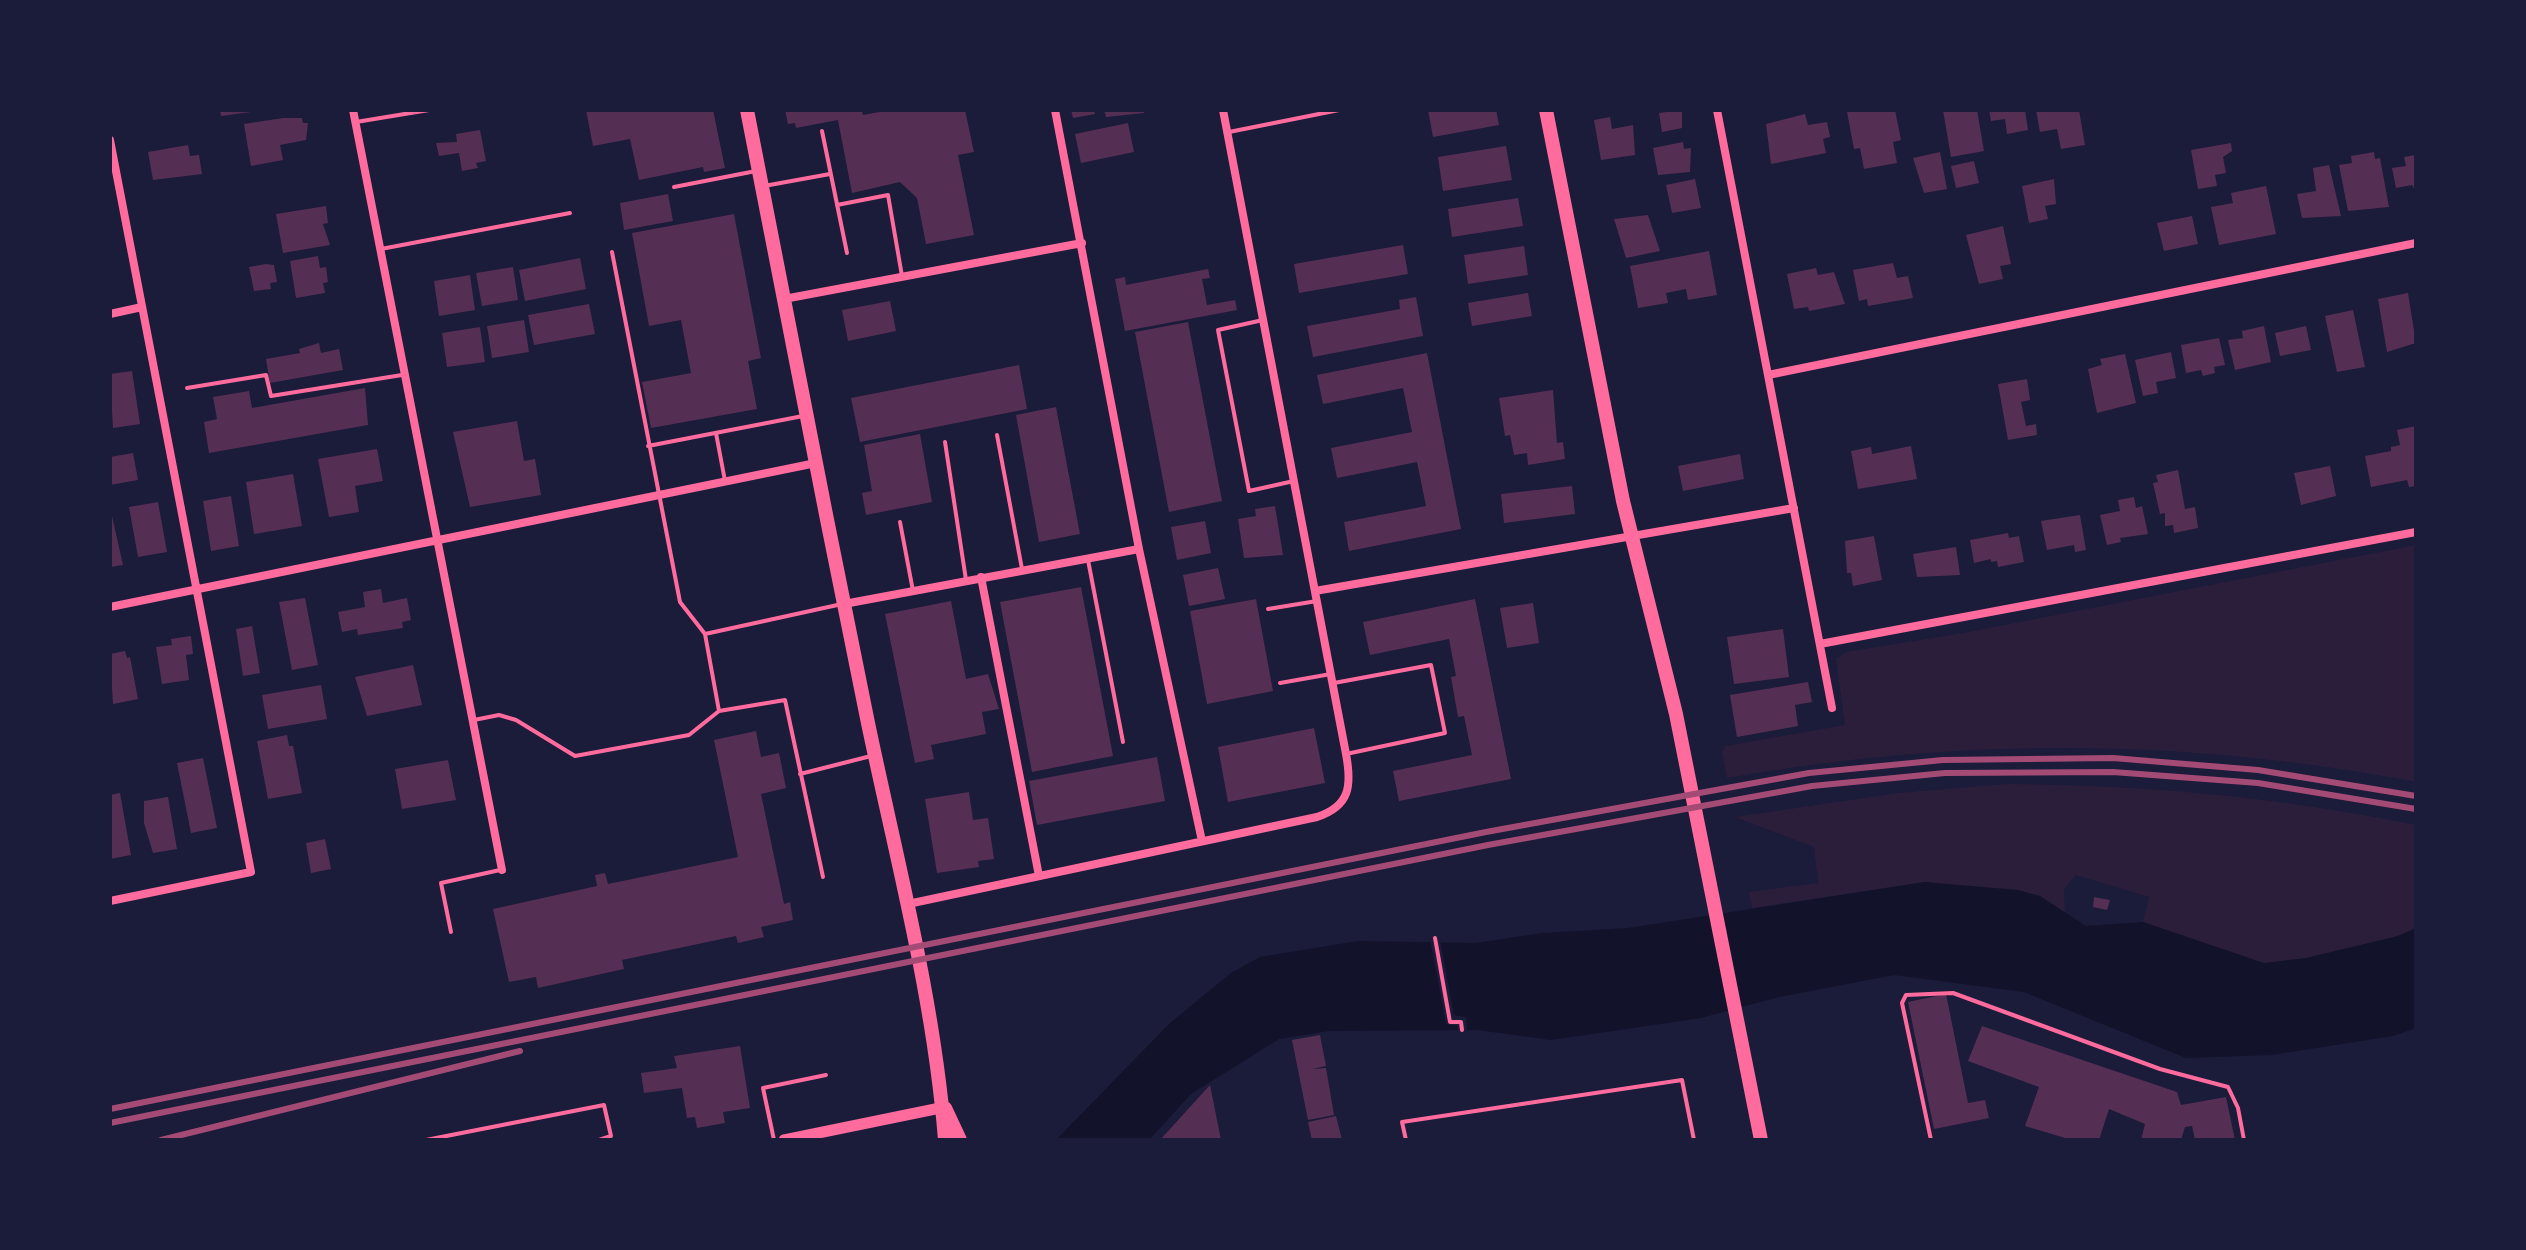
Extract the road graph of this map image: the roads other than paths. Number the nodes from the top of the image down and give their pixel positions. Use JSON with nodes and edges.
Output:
{"nodes":[{"id":1,"x":353,"y":110,"type":"edge"},
{"id":2,"x":429,"y":110,"type":"edge"},
{"id":3,"x":747,"y":110,"type":"edge"},
{"id":4,"x":1055,"y":110,"type":"edge"},
{"id":5,"x":1223,"y":110,"type":"edge"},
{"id":6,"x":1339,"y":110,"type":"edge"},
{"id":7,"x":1546,"y":110,"type":"edge"},
{"id":8,"x":1717,"y":110,"type":"edge"},
{"id":9,"x":356,"y":122,"type":"junction"},
{"id":10,"x":822,"y":131,"type":"dead end"},
{"id":11,"x":1227,"y":132,"type":"junction"},
{"id":12,"x":110,"y":140,"type":"edge"},
{"id":13,"x":759,"y":170,"type":"junction"},
{"id":14,"x":831,"y":173,"type":"junction"},
{"id":15,"x":674,"y":187,"type":"dead end"},
{"id":16,"x":762,"y":187,"type":"junction"},
{"id":17,"x":837,"y":205,"type":"junction"},
{"id":18,"x":570,"y":213,"type":"dead end"},
{"id":19,"x":1082,"y":243,"type":"junction"},
{"id":20,"x":2416,"y":243,"type":"edge"},
{"id":21,"x":381,"y":249,"type":"junction"},
{"id":22,"x":612,"y":252,"type":"dead end"},
{"id":23,"x":847,"y":253,"type":"dead end"},
{"id":24,"x":902,"y":276,"type":"junction"},
{"id":25,"x":784,"y":299,"type":"junction"},
{"id":26,"x":142,"y":307,"type":"junction"},
{"id":27,"x":110,"y":314,"type":"edge"},
{"id":28,"x":1263,"y":320,"type":"junction"},
{"id":29,"x":405,"y":374,"type":"junction"},
{"id":30,"x":1768,"y":375,"type":"junction"},
{"id":31,"x":187,"y":388,"type":"dead end"},
{"id":32,"x":807,"y":415,"type":"junction"},
{"id":33,"x":716,"y":433,"type":"junction"},
{"id":34,"x":997,"y":435,"type":"dead end"},
{"id":35,"x":945,"y":442,"type":"dead end"},
{"id":36,"x":648,"y":446,"type":"junction"},
{"id":37,"x":816,"y":463,"type":"junction"},
{"id":38,"x":725,"y":481,"type":"junction"},
{"id":39,"x":1294,"y":481,"type":"junction"},
{"id":40,"x":658,"y":497,"type":"junction"},
{"id":41,"x":1794,"y":508,"type":"junction"},
{"id":42,"x":900,"y":522,"type":"dead end"},
{"id":43,"x":2416,"y":532,"type":"edge"},
{"id":44,"x":1630,"y":535,"type":"junction"},
{"id":45,"x":437,"y":541,"type":"junction"},
{"id":46,"x":1139,"y":549,"type":"junction"},
{"id":47,"x":1087,"y":558,"type":"junction"},
{"id":48,"x":1022,"y":569,"type":"junction"},
{"id":49,"x":981,"y":577,"type":"junction"},
{"id":50,"x":966,"y":580,"type":"junction"},
{"id":51,"x":197,"y":590,"type":"junction"},
{"id":52,"x":913,"y":591,"type":"junction"},
{"id":53,"x":1316,"y":596,"type":"junction"},
{"id":54,"x":844,"y":604,"type":"junction"},
{"id":55,"x":110,"y":607,"type":"edge"},
{"id":56,"x":1268,"y":609,"type":"dead end"},
{"id":57,"x":705,"y":634,"type":"junction"},
{"id":58,"x":1820,"y":644,"type":"junction"},
{"id":59,"x":1332,"y":679,"type":"junction"},
{"id":60,"x":1280,"y":683,"type":"dead end"},
{"id":61,"x":1832,"y":708,"type":"dead end"},
{"id":62,"x":719,"y":711,"type":"junction"},
{"id":63,"x":472,"y":720,"type":"junction"},
{"id":64,"x":1123,"y":742,"type":"dead end"},
{"id":65,"x":1346,"y":754,"type":"junction"},
{"id":66,"x":875,"y":756,"type":"junction"},
{"id":67,"x":800,"y":774,"type":"junction"},
{"id":68,"x":1202,"y":841,"type":"junction"},
{"id":69,"x":502,"y":870,"type":"joint"},
{"id":70,"x":1039,"y":876,"type":"junction"},
{"id":71,"x":823,"y":877,"type":"dead end"},
{"id":72,"x":110,"y":901,"type":"edge"},
{"id":73,"x":908,"y":904,"type":"junction"},
{"id":74,"x":451,"y":932,"type":"dead end"},
{"id":75,"x":826,"y":1075,"type":"dead end"},
{"id":76,"x":945,"y":1107,"type":"junction"},
{"id":77,"x":426,"y":1140,"type":"edge"},
{"id":78,"x":599,"y":1140,"type":"edge"},
{"id":79,"x":774,"y":1140,"type":"edge"},
{"id":80,"x":784,"y":1140,"type":"edge"},
{"id":81,"x":945,"y":1140,"type":"edge"},
{"id":82,"x":960,"y":1140,"type":"edge"},
{"id":83,"x":1406,"y":1140,"type":"edge"},
{"id":84,"x":1694,"y":1140,"type":"edge"},
{"id":85,"x":1761,"y":1140,"type":"edge"},
{"id":86,"x":1931,"y":1140,"type":"edge"},
{"id":87,"x":2244,"y":1140,"type":"edge"}],
"edges":[{"from":1,"to":9,"type":"street"},
{"from":2,"to":9,"type":"lane"},
{"from":3,"to":13,"type":"main road"},
{"from":4,"to":19,"type":"street"},
{"from":5,"to":11,"type":"street"},
{"from":6,"to":11,"type":"lane"},
{"from":7,"to":44,"type":"main road"},
{"from":8,"to":30,"type":"street"},
{"from":9,"to":21,"type":"street"},
{"from":10,"to":14,"type":"lane"},
{"from":11,"to":28,"type":"street"},
{"from":12,"to":26,"type":"street"},
{"from":13,"to":15,"type":"lane"},
{"from":13,"to":16,"type":"main road"},
{"from":14,"to":16,"type":"lane"},
{"from":14,"to":17,"type":"lane"},
{"from":16,"to":25,"type":"main road"},
{"from":17,"to":23,"type":"lane"},
{"from":17,"to":24,"type":"lane"},
{"from":18,"to":21,"type":"lane"},
{"from":19,"to":24,"type":"street"},
{"from":19,"to":46,"type":"street"},
{"from":20,"to":30,"type":"street"},
{"from":21,"to":29,"type":"street"},
{"from":22,"to":36,"type":"lane"},
{"from":24,"to":25,"type":"street"},
{"from":25,"to":32,"type":"main road"},
{"from":26,"to":27,"type":"street"},
{"from":26,"to":51,"type":"street"},
{"from":28,"to":39,"type":"street"},
{"from":28,"to":39,"type":"lane"},
{"from":29,"to":31,"type":"lane"},
{"from":29,"to":45,"type":"street"},
{"from":30,"to":41,"type":"street"},
{"from":32,"to":33,"type":"lane"},
{"from":32,"to":37,"type":"main road"},
{"from":33,"to":36,"type":"lane"},
{"from":33,"to":38,"type":"lane"},
{"from":34,"to":48,"type":"lane"},
{"from":35,"to":50,"type":"lane"},
{"from":36,"to":40,"type":"lane"},
{"from":37,"to":38,"type":"street"},
{"from":37,"to":54,"type":"main road"},
{"from":38,"to":40,"type":"street"},
{"from":39,"to":53,"type":"street"},
{"from":40,"to":45,"type":"street"},
{"from":40,"to":57,"type":"lane"},
{"from":41,"to":44,"type":"street"},
{"from":41,"to":58,"type":"street"},
{"from":42,"to":52,"type":"lane"},
{"from":43,"to":58,"type":"street"},
{"from":44,"to":53,"type":"street"},
{"from":44,"to":85,"type":"main road"},
{"from":45,"to":51,"type":"street"},
{"from":45,"to":63,"type":"street"},
{"from":46,"to":47,"type":"street"},
{"from":46,"to":68,"type":"street"},
{"from":47,"to":48,"type":"street"},
{"from":47,"to":64,"type":"lane"},
{"from":48,"to":49,"type":"street"},
{"from":49,"to":50,"type":"street"},
{"from":49,"to":70,"type":"street"},
{"from":50,"to":52,"type":"street"},
{"from":51,"to":55,"type":"street"},
{"from":51,"to":72,"type":"street"},
{"from":52,"to":54,"type":"street"},
{"from":53,"to":56,"type":"lane"},
{"from":53,"to":59,"type":"street"},
{"from":54,"to":57,"type":"lane"},
{"from":54,"to":66,"type":"main road"},
{"from":57,"to":62,"type":"lane"},
{"from":58,"to":61,"type":"street"},
{"from":59,"to":60,"type":"lane"},
{"from":59,"to":65,"type":"street"},
{"from":59,"to":65,"type":"lane"},
{"from":62,"to":63,"type":"lane"},
{"from":62,"to":67,"type":"lane"},
{"from":63,"to":69,"type":"street"},
{"from":65,"to":68,"type":"street"},
{"from":66,"to":67,"type":"lane"},
{"from":66,"to":73,"type":"main road"},
{"from":67,"to":71,"type":"lane"},
{"from":68,"to":70,"type":"street"},
{"from":69,"to":74,"type":"lane"},
{"from":70,"to":73,"type":"street"},
{"from":73,"to":76,"type":"main road"},
{"from":75,"to":79,"type":"lane"},
{"from":76,"to":80,"type":"street"},
{"from":76,"to":81,"type":"main road"},
{"from":76,"to":82,"type":"main road"},
{"from":77,"to":78,"type":"lane"},
{"from":83,"to":84,"type":"lane"},
{"from":86,"to":87,"type":"lane"}]}
